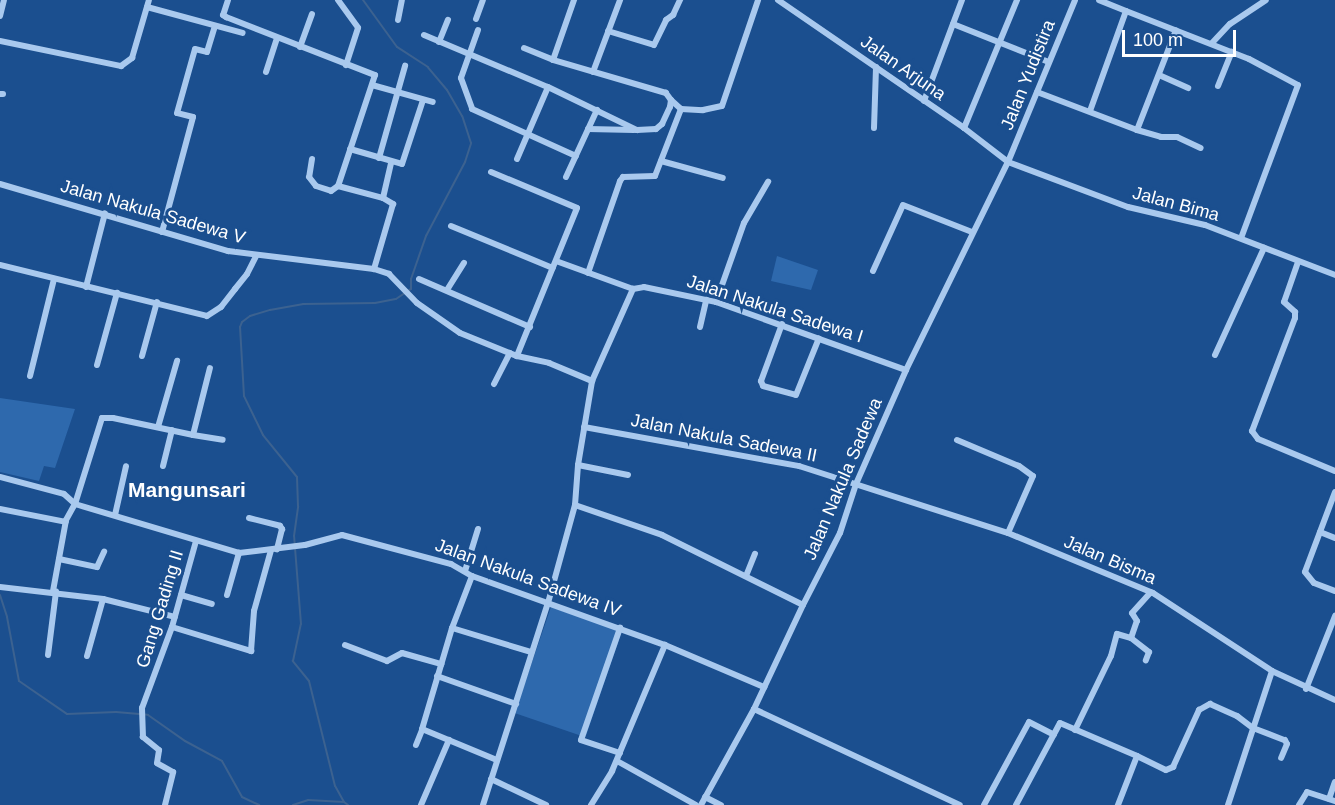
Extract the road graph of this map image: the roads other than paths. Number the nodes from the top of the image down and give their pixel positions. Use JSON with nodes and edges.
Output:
{"nodes":[{"id":1,"x":4,"y":0,"type":"edge"},
{"id":2,"x":228,"y":0,"type":"edge"},
{"id":3,"x":338,"y":0,"type":"edge"},
{"id":4,"x":401,"y":0,"type":"edge"},
{"id":5,"x":483,"y":0,"type":"edge"},
{"id":6,"x":574,"y":0,"type":"edge"},
{"id":7,"x":620,"y":0,"type":"edge"},
{"id":8,"x":680,"y":0,"type":"edge"},
{"id":9,"x":758,"y":0,"type":"edge"},
{"id":10,"x":778,"y":0,"type":"edge"},
{"id":11,"x":962,"y":0,"type":"edge"},
{"id":12,"x":1017,"y":0,"type":"edge"},
{"id":13,"x":1075,"y":0,"type":"edge"},
{"id":14,"x":1099,"y":0,"type":"edge"},
{"id":15,"x":1266,"y":0,"type":"edge"},
{"id":16,"x":148,"y":3,"type":"edge"},
{"id":17,"x":1126,"y":11,"type":"junction"},
{"id":18,"x":312,"y":14,"type":"dead end"},
{"id":19,"x":0,"y":16,"type":"edge"},
{"id":20,"x":477,"y":19,"type":"dead end"},
{"id":21,"x":398,"y":20,"type":"dead end"},
{"id":22,"x":448,"y":20,"type":"dead end"},
{"id":23,"x":953,"y":24,"type":"junction"},
{"id":24,"x":215,"y":26,"type":"junction"},
{"id":25,"x":478,"y":30,"type":"dead end"},
{"id":26,"x":1176,"y":30,"type":"junction"},
{"id":27,"x":608,"y":31,"type":"junction"},
{"id":28,"x":243,"y":33,"type":"dead end"},
{"id":29,"x":424,"y":35,"type":"dead end"},
{"id":30,"x":277,"y":38,"type":"junction"},
{"id":31,"x":0,"y":41,"type":"edge"},
{"id":32,"x":439,"y":42,"type":"junction"},
{"id":33,"x":1000,"y":42,"type":"junction"},
{"id":34,"x":1212,"y":43,"type":"junction"},
{"id":35,"x":300,"y":47,"type":"junction"},
{"id":36,"x":524,"y":48,"type":"dead end"},
{"id":37,"x":1232,"y":52,"type":"junction"},
{"id":38,"x":469,"y":54,"type":"junction"},
{"id":39,"x":553,"y":60,"type":"junction"},
{"id":40,"x":1049,"y":62,"type":"junction"},
{"id":41,"x":346,"y":65,"type":"junction"},
{"id":42,"x":405,"y":66,"type":"dead end"},
{"id":43,"x":876,"y":67,"type":"junction"},
{"id":44,"x":266,"y":72,"type":"dead end"},
{"id":45,"x":593,"y":72,"type":"junction"},
{"id":46,"x":1159,"y":75,"type":"junction"},
{"id":47,"x":372,"y":85,"type":"junction"},
{"id":48,"x":1218,"y":86,"type":"dead end"},
{"id":49,"x":548,"y":87,"type":"junction"},
{"id":50,"x":1188,"y":88,"type":"dead end"},
{"id":51,"x":1036,"y":92,"type":"junction"},
{"id":52,"x":398,"y":94,"type":"junction"},
{"id":53,"x":423,"y":100,"type":"junction"},
{"id":54,"x":671,"y":100,"type":"junction"},
{"id":55,"x":924,"y":101,"type":"junction"},
{"id":56,"x":433,"y":102,"type":"dead end"},
{"id":57,"x":681,"y":109,"type":"junction"},
{"id":58,"x":597,"y":110,"type":"junction"},
{"id":59,"x":1090,"y":111,"type":"junction"},
{"id":60,"x":874,"y":128,"type":"dead end"},
{"id":61,"x":964,"y":128,"type":"junction"},
{"id":62,"x":588,"y":129,"type":"junction"},
{"id":63,"x":637,"y":130,"type":"junction"},
{"id":64,"x":1137,"y":130,"type":"junction"},
{"id":65,"x":528,"y":134,"type":"junction"},
{"id":66,"x":1200,"y":148,"type":"dead end"},
{"id":67,"x":350,"y":149,"type":"junction"},
{"id":68,"x":576,"y":156,"type":"junction"},
{"id":69,"x":379,"y":158,"type":"junction"},
{"id":70,"x":312,"y":159,"type":"dead end"},
{"id":71,"x":517,"y":159,"type":"dead end"},
{"id":72,"x":661,"y":161,"type":"junction"},
{"id":73,"x":391,"y":162,"type":"junction"},
{"id":74,"x":1008,"y":162,"type":"junction"},
{"id":75,"x":491,"y":172,"type":"dead end"},
{"id":76,"x":566,"y":177,"type":"dead end"},
{"id":77,"x":723,"y":178,"type":"dead end"},
{"id":78,"x":768,"y":182,"type":"dead end"},
{"id":79,"x":0,"y":184,"type":"edge"},
{"id":80,"x":338,"y":186,"type":"junction"},
{"id":81,"x":383,"y":198,"type":"junction"},
{"id":82,"x":105,"y":213,"type":"junction"},
{"id":83,"x":451,"y":226,"type":"dead end"},
{"id":84,"x":162,"y":232,"type":"junction"},
{"id":85,"x":972,"y":232,"type":"junction"},
{"id":86,"x":1241,"y":238,"type":"junction"},
{"id":87,"x":1264,"y":248,"type":"junction"},
{"id":88,"x":256,"y":256,"type":"junction"},
{"id":89,"x":556,"y":261,"type":"junction"},
{"id":90,"x":1298,"y":262,"type":"junction"},
{"id":91,"x":464,"y":263,"type":"dead end"},
{"id":92,"x":0,"y":265,"type":"edge"},
{"id":93,"x":553,"y":268,"type":"junction"},
{"id":94,"x":374,"y":270,"type":"junction"},
{"id":95,"x":873,"y":271,"type":"dead end"},
{"id":96,"x":588,"y":273,"type":"junction"},
{"id":97,"x":1335,"y":275,"type":"edge"},
{"id":98,"x":54,"y":279,"type":"junction"},
{"id":99,"x":419,"y":279,"type":"dead end"},
{"id":100,"x":86,"y":287,"type":"junction"},
{"id":101,"x":447,"y":290,"type":"junction"},
{"id":102,"x":633,"y":290,"type":"junction"},
{"id":103,"x":117,"y":293,"type":"junction"},
{"id":104,"x":706,"y":300,"type":"junction"},
{"id":105,"x":157,"y":302,"type":"junction"},
{"id":106,"x":716,"y":302,"type":"junction"},
{"id":107,"x":782,"y":324,"type":"junction"},
{"id":108,"x":530,"y":327,"type":"junction"},
{"id":109,"x":700,"y":327,"type":"dead end"},
{"id":110,"x":819,"y":338,"type":"junction"},
{"id":111,"x":510,"y":353,"type":"junction"},
{"id":112,"x":1215,"y":355,"type":"dead end"},
{"id":113,"x":142,"y":356,"type":"dead end"},
{"id":114,"x":517,"y":356,"type":"junction"},
{"id":115,"x":177,"y":361,"type":"dead end"},
{"id":116,"x":97,"y":365,"type":"dead end"},
{"id":117,"x":210,"y":368,"type":"dead end"},
{"id":118,"x":906,"y":370,"type":"junction"},
{"id":119,"x":30,"y":376,"type":"dead end"},
{"id":120,"x":592,"y":381,"type":"junction"},
{"id":121,"x":494,"y":384,"type":"dead end"},
{"id":122,"x":158,"y":427,"type":"junction"},
{"id":123,"x":584,"y":427,"type":"junction"},
{"id":124,"x":172,"y":430,"type":"junction"},
{"id":125,"x":193,"y":435,"type":"junction"},
{"id":126,"x":223,"y":440,"type":"dead end"},
{"id":127,"x":957,"y":440,"type":"dead end"},
{"id":128,"x":578,"y":465,"type":"junction"},
{"id":129,"x":126,"y":466,"type":"dead end"},
{"id":130,"x":163,"y":466,"type":"dead end"},
{"id":131,"x":1335,"y":471,"type":"edge"},
{"id":132,"x":628,"y":475,"type":"dead end"},
{"id":133,"x":0,"y":477,"type":"edge"},
{"id":134,"x":856,"y":484,"type":"junction"},
{"id":135,"x":1335,"y":492,"type":"edge"},
{"id":136,"x":75,"y":504,"type":"junction"},
{"id":137,"x":575,"y":505,"type":"junction"},
{"id":138,"x":0,"y":509,"type":"edge"},
{"id":139,"x":115,"y":515,"type":"junction"},
{"id":140,"x":249,"y":518,"type":"dead end"},
{"id":141,"x":66,"y":522,"type":"junction"},
{"id":142,"x":478,"y":529,"type":"dead end"},
{"id":143,"x":1320,"y":532,"type":"junction"},
{"id":144,"x":1008,"y":533,"type":"junction"},
{"id":145,"x":1335,"y":538,"type":"edge"},
{"id":146,"x":196,"y":541,"type":"junction"},
{"id":147,"x":274,"y":549,"type":"junction"},
{"id":148,"x":104,"y":552,"type":"dead end"},
{"id":149,"x":239,"y":553,"type":"junction"},
{"id":150,"x":755,"y":554,"type":"dead end"},
{"id":151,"x":59,"y":559,"type":"junction"},
{"id":152,"x":465,"y":571,"type":"junction"},
{"id":153,"x":472,"y":576,"type":"junction"},
{"id":154,"x":746,"y":576,"type":"junction"},
{"id":155,"x":1,"y":587,"type":"edge"},
{"id":156,"x":1335,"y":591,"type":"edge"},
{"id":157,"x":54,"y":592,"type":"junction"},
{"id":158,"x":1151,"y":592,"type":"junction"},
{"id":159,"x":227,"y":595,"type":"dead end"},
{"id":160,"x":181,"y":596,"type":"junction"},
{"id":161,"x":103,"y":598,"type":"junction"},
{"id":162,"x":548,"y":603,"type":"junction"},
{"id":163,"x":212,"y":604,"type":"dead end"},
{"id":164,"x":803,"y":605,"type":"junction"},
{"id":165,"x":1335,"y":616,"type":"edge"},
{"id":166,"x":175,"y":617,"type":"junction"},
{"id":167,"x":172,"y":627,"type":"junction"},
{"id":168,"x":452,"y":628,"type":"junction"},
{"id":169,"x":620,"y":628,"type":"junction"},
{"id":170,"x":1131,"y":639,"type":"junction"},
{"id":171,"x":345,"y":645,"type":"dead end"},
{"id":172,"x":665,"y":645,"type":"junction"},
{"id":173,"x":531,"y":652,"type":"junction"},
{"id":174,"x":48,"y":655,"type":"dead end"},
{"id":175,"x":87,"y":656,"type":"dead end"},
{"id":176,"x":1146,"y":660,"type":"dead end"},
{"id":177,"x":441,"y":664,"type":"junction"},
{"id":178,"x":1272,"y":671,"type":"junction"},
{"id":179,"x":437,"y":676,"type":"junction"},
{"id":180,"x":764,"y":687,"type":"junction"},
{"id":181,"x":1306,"y":689,"type":"junction"},
{"id":182,"x":1335,"y":700,"type":"edge"},
{"id":183,"x":516,"y":704,"type":"junction"},
{"id":184,"x":754,"y":709,"type":"junction"},
{"id":185,"x":1253,"y":728,"type":"junction"},
{"id":186,"x":422,"y":730,"type":"junction"},
{"id":187,"x":1075,"y":730,"type":"junction"},
{"id":188,"x":1054,"y":735,"type":"junction"},
{"id":189,"x":449,"y":740,"type":"junction"},
{"id":190,"x":416,"y":745,"type":"dead end"},
{"id":191,"x":620,"y":753,"type":"junction"},
{"id":192,"x":1137,"y":756,"type":"junction"},
{"id":193,"x":1281,"y":758,"type":"dead end"},
{"id":194,"x":497,"y":760,"type":"junction"},
{"id":195,"x":617,"y":761,"type":"junction"},
{"id":196,"x":491,"y":779,"type":"junction"},
{"id":197,"x":1335,"y":782,"type":"edge"},
{"id":198,"x":705,"y":797,"type":"junction"},
{"id":199,"x":1332,"y":800,"type":"edge"},
{"id":200,"x":948,"y":803,"type":"edge"},
{"id":201,"x":165,"y":805,"type":"edge"},
{"id":202,"x":421,"y":805,"type":"edge"},
{"id":203,"x":483,"y":805,"type":"edge"},
{"id":204,"x":546,"y":805,"type":"edge"},
{"id":205,"x":591,"y":805,"type":"edge"},
{"id":206,"x":696,"y":805,"type":"edge"},
{"id":207,"x":701,"y":805,"type":"edge"},
{"id":208,"x":721,"y":805,"type":"edge"},
{"id":209,"x":960,"y":805,"type":"edge"},
{"id":210,"x":984,"y":805,"type":"edge"},
{"id":211,"x":1016,"y":805,"type":"edge"},
{"id":212,"x":1118,"y":805,"type":"edge"},
{"id":213,"x":1228,"y":805,"type":"edge"},
{"id":214,"x":1299,"y":805,"type":"edge"}],
"edges":[{"from":1,"to":19,"type":"street"},
{"from":2,"to":30,"type":"street"},
{"from":3,"to":41,"type":"street"},
{"from":4,"to":21,"type":"street"},
{"from":5,"to":20,"type":"street"},
{"from":6,"to":39,"type":"street"},
{"from":7,"to":27,"type":"street"},
{"from":8,"to":27,"type":"street"},
{"from":9,"to":57,"type":"street"},
{"from":10,"to":43,"type":"street","name":"Jalan Arjuna"},
{"from":11,"to":23,"type":"street"},
{"from":12,"to":33,"type":"street"},
{"from":13,"to":40,"type":"street","name":"Jalan Yudistira"},
{"from":14,"to":17,"type":"street"},
{"from":15,"to":34,"type":"street"},
{"from":16,"to":24,"type":"street"},
{"from":16,"to":31,"type":"street"},
{"from":17,"to":26,"type":"street"},
{"from":17,"to":59,"type":"street"},
{"from":18,"to":35,"type":"street"},
{"from":22,"to":32,"type":"street"},
{"from":23,"to":33,"type":"street"},
{"from":23,"to":55,"type":"street"},
{"from":24,"to":28,"type":"street"},
{"from":24,"to":84,"type":"street"},
{"from":25,"to":38,"type":"street"},
{"from":26,"to":34,"type":"street"},
{"from":26,"to":46,"type":"street"},
{"from":27,"to":45,"type":"street"},
{"from":29,"to":32,"type":"street"},
{"from":30,"to":35,"type":"street"},
{"from":30,"to":44,"type":"street"},
{"from":32,"to":38,"type":"street"},
{"from":33,"to":40,"type":"street"},
{"from":33,"to":61,"type":"street"},
{"from":34,"to":37,"type":"street"},
{"from":35,"to":41,"type":"street"},
{"from":36,"to":39,"type":"street"},
{"from":37,"to":48,"type":"street"},
{"from":37,"to":86,"type":"street"},
{"from":38,"to":49,"type":"street"},
{"from":38,"to":65,"type":"street"},
{"from":39,"to":45,"type":"street"},
{"from":40,"to":51,"type":"street","name":"Jalan Yudistira"},
{"from":41,"to":47,"type":"street"},
{"from":42,"to":52,"type":"street"},
{"from":43,"to":55,"type":"street","name":"Jalan Arjuna"},
{"from":43,"to":60,"type":"street"},
{"from":45,"to":54,"type":"street"},
{"from":46,"to":50,"type":"street"},
{"from":46,"to":64,"type":"street"},
{"from":47,"to":52,"type":"street"},
{"from":47,"to":67,"type":"street"},
{"from":49,"to":58,"type":"street"},
{"from":49,"to":65,"type":"street"},
{"from":51,"to":59,"type":"street"},
{"from":51,"to":74,"type":"street","name":"Jalan Yudistira"},
{"from":52,"to":53,"type":"street"},
{"from":52,"to":69,"type":"street"},
{"from":53,"to":56,"type":"street"},
{"from":53,"to":73,"type":"street"},
{"from":54,"to":57,"type":"street"},
{"from":54,"to":63,"type":"street"},
{"from":55,"to":61,"type":"street","name":"Jalan Arjuna"},
{"from":57,"to":72,"type":"street"},
{"from":58,"to":62,"type":"street"},
{"from":58,"to":63,"type":"street"},
{"from":59,"to":64,"type":"street"},
{"from":61,"to":74,"type":"street","name":"Jalan Arjuna"},
{"from":62,"to":63,"type":"street"},
{"from":62,"to":68,"type":"street"},
{"from":64,"to":66,"type":"street"},
{"from":65,"to":68,"type":"street"},
{"from":65,"to":71,"type":"street"},
{"from":67,"to":69,"type":"street"},
{"from":67,"to":80,"type":"street"},
{"from":68,"to":76,"type":"street"},
{"from":69,"to":73,"type":"street"},
{"from":70,"to":80,"type":"street"},
{"from":72,"to":77,"type":"street"},
{"from":72,"to":96,"type":"street"},
{"from":73,"to":81,"type":"street"},
{"from":74,"to":85,"type":"street","name":"Jalan Nakula Sadewa"},
{"from":74,"to":86,"type":"street","name":"Jalan Bima"},
{"from":75,"to":89,"type":"street"},
{"from":78,"to":106,"type":"street"},
{"from":79,"to":82,"type":"street","name":"Jalan Nakula Sadewa V"},
{"from":80,"to":81,"type":"street"},
{"from":81,"to":94,"type":"street"},
{"from":82,"to":84,"type":"street","name":"Jalan Nakula Sadewa V"},
{"from":82,"to":100,"type":"street"},
{"from":83,"to":93,"type":"street"},
{"from":84,"to":88,"type":"street","name":"Jalan Nakula Sadewa V"},
{"from":85,"to":95,"type":"street"},
{"from":85,"to":118,"type":"street","name":"Jalan Nakula Sadewa"},
{"from":86,"to":87,"type":"street","name":"Jalan Bima"},
{"from":87,"to":90,"type":"street","name":"Jalan Bima"},
{"from":87,"to":112,"type":"street"},
{"from":88,"to":94,"type":"street","name":"Jalan Nakula Sadewa V"},
{"from":88,"to":105,"type":"street"},
{"from":89,"to":93,"type":"street"},
{"from":89,"to":96,"type":"street","name":"Jalan Nakula Sadewa I"},
{"from":90,"to":97,"type":"street","name":"Jalan Bima"},
{"from":90,"to":131,"type":"street"},
{"from":91,"to":101,"type":"street"},
{"from":92,"to":98,"type":"street"},
{"from":93,"to":108,"type":"street"},
{"from":94,"to":111,"type":"street","name":"Jalan Nakula Sadewa V"},
{"from":96,"to":102,"type":"street","name":"Jalan Nakula Sadewa I"},
{"from":98,"to":100,"type":"street"},
{"from":98,"to":119,"type":"street"},
{"from":99,"to":101,"type":"street"},
{"from":100,"to":103,"type":"street"},
{"from":101,"to":108,"type":"street"},
{"from":102,"to":104,"type":"street","name":"Jalan Nakula Sadewa I"},
{"from":102,"to":120,"type":"street"},
{"from":103,"to":105,"type":"street"},
{"from":103,"to":116,"type":"street"},
{"from":104,"to":106,"type":"street","name":"Jalan Nakula Sadewa I"},
{"from":104,"to":109,"type":"street"},
{"from":105,"to":113,"type":"street"},
{"from":106,"to":107,"type":"street","name":"Jalan Nakula Sadewa I"},
{"from":107,"to":110,"type":"street","name":"Jalan Nakula Sadewa I"},
{"from":107,"to":110,"type":"street"},
{"from":108,"to":114,"type":"street"},
{"from":110,"to":118,"type":"street","name":"Jalan Nakula Sadewa I"},
{"from":111,"to":114,"type":"street","name":"Jalan Nakula Sadewa V"},
{"from":111,"to":121,"type":"street"},
{"from":114,"to":120,"type":"street","name":"Jalan Nakula Sadewa V"},
{"from":115,"to":122,"type":"street"},
{"from":117,"to":125,"type":"street"},
{"from":118,"to":134,"type":"street","name":"Jalan Nakula Sadewa"},
{"from":120,"to":123,"type":"street"},
{"from":122,"to":124,"type":"street"},
{"from":122,"to":136,"type":"street"},
{"from":123,"to":128,"type":"street"},
{"from":123,"to":134,"type":"street","name":"Jalan Nakula Sadewa II"},
{"from":124,"to":125,"type":"street"},
{"from":124,"to":130,"type":"street"},
{"from":125,"to":126,"type":"street"},
{"from":127,"to":144,"type":"street"},
{"from":128,"to":132,"type":"street"},
{"from":128,"to":137,"type":"street"},
{"from":129,"to":139,"type":"street"},
{"from":133,"to":136,"type":"street","name":"Jalan Nakula Sadewa IV"},
{"from":134,"to":144,"type":"street","name":"Jalan Bisma"},
{"from":134,"to":164,"type":"street","name":"Jalan Nakula Sadewa"},
{"from":135,"to":143,"type":"street"},
{"from":136,"to":139,"type":"street","name":"Jalan Nakula Sadewa IV"},
{"from":136,"to":141,"type":"street"},
{"from":137,"to":154,"type":"street"},
{"from":137,"to":162,"type":"street"},
{"from":138,"to":141,"type":"street"},
{"from":139,"to":146,"type":"street","name":"Jalan Nakula Sadewa IV"},
{"from":140,"to":147,"type":"street"},
{"from":141,"to":151,"type":"street"},
{"from":142,"to":152,"type":"street"},
{"from":143,"to":145,"type":"street"},
{"from":143,"to":156,"type":"street"},
{"from":144,"to":158,"type":"street","name":"Jalan Bisma"},
{"from":146,"to":149,"type":"street","name":"Jalan Nakula Sadewa IV"},
{"from":146,"to":160,"type":"street","name":"Gang Gading II"},
{"from":147,"to":149,"type":"street","name":"Jalan Nakula Sadewa IV"},
{"from":147,"to":152,"type":"street","name":"Jalan Nakula Sadewa IV"},
{"from":147,"to":167,"type":"street"},
{"from":148,"to":151,"type":"street"},
{"from":149,"to":159,"type":"street"},
{"from":150,"to":154,"type":"street"},
{"from":151,"to":157,"type":"street"},
{"from":152,"to":153,"type":"street","name":"Jalan Nakula Sadewa IV"},
{"from":153,"to":162,"type":"street","name":"Jalan Nakula Sadewa IV"},
{"from":153,"to":168,"type":"street"},
{"from":154,"to":164,"type":"street"},
{"from":155,"to":157,"type":"street"},
{"from":157,"to":161,"type":"street"},
{"from":157,"to":174,"type":"street"},
{"from":158,"to":170,"type":"street"},
{"from":158,"to":178,"type":"street","name":"Jalan Bisma"},
{"from":160,"to":163,"type":"street"},
{"from":160,"to":166,"type":"street","name":"Gang Gading II"},
{"from":161,"to":166,"type":"street"},
{"from":161,"to":175,"type":"street"},
{"from":162,"to":169,"type":"street","name":"Jalan Nakula Sadewa IV"},
{"from":162,"to":173,"type":"street"},
{"from":164,"to":180,"type":"street","name":"Jalan Nakula Sadewa"},
{"from":165,"to":181,"type":"street"},
{"from":166,"to":167,"type":"street","name":"Gang Gading II"},
{"from":167,"to":201,"type":"street","name":"Gang Gading II"},
{"from":168,"to":173,"type":"street"},
{"from":168,"to":177,"type":"street"},
{"from":169,"to":172,"type":"street","name":"Jalan Nakula Sadewa IV"},
{"from":169,"to":191,"type":"street"},
{"from":170,"to":176,"type":"street"},
{"from":170,"to":187,"type":"street"},
{"from":171,"to":177,"type":"street"},
{"from":172,"to":180,"type":"street","name":"Jalan Nakula Sadewa IV"},
{"from":172,"to":191,"type":"street"},
{"from":173,"to":183,"type":"street"},
{"from":177,"to":179,"type":"street"},
{"from":178,"to":181,"type":"street","name":"Jalan Bisma"},
{"from":178,"to":185,"type":"street"},
{"from":179,"to":183,"type":"street"},
{"from":179,"to":186,"type":"street"},
{"from":180,"to":184,"type":"street","name":"Jalan Nakula Sadewa"},
{"from":181,"to":182,"type":"street","name":"Jalan Bisma"},
{"from":183,"to":194,"type":"street"},
{"from":184,"to":198,"type":"street","name":"Jalan Nakula Sadewa"},
{"from":184,"to":200,"type":"street"},
{"from":185,"to":192,"type":"street"},
{"from":185,"to":193,"type":"street"},
{"from":185,"to":213,"type":"street"},
{"from":186,"to":189,"type":"street"},
{"from":186,"to":190,"type":"street"},
{"from":187,"to":188,"type":"street"},
{"from":187,"to":192,"type":"street"},
{"from":188,"to":210,"type":"street"},
{"from":188,"to":211,"type":"street"},
{"from":189,"to":194,"type":"street"},
{"from":189,"to":202,"type":"street"},
{"from":191,"to":195,"type":"street"},
{"from":192,"to":212,"type":"street"},
{"from":194,"to":196,"type":"street"},
{"from":195,"to":205,"type":"street"},
{"from":195,"to":206,"type":"street"},
{"from":196,"to":203,"type":"street"},
{"from":196,"to":204,"type":"street"},
{"from":197,"to":199,"type":"street"},
{"from":198,"to":207,"type":"street","name":"Jalan Nakula Sadewa"},
{"from":198,"to":208,"type":"street"},
{"from":199,"to":214,"type":"street"},
{"from":200,"to":209,"type":"street"}]}
